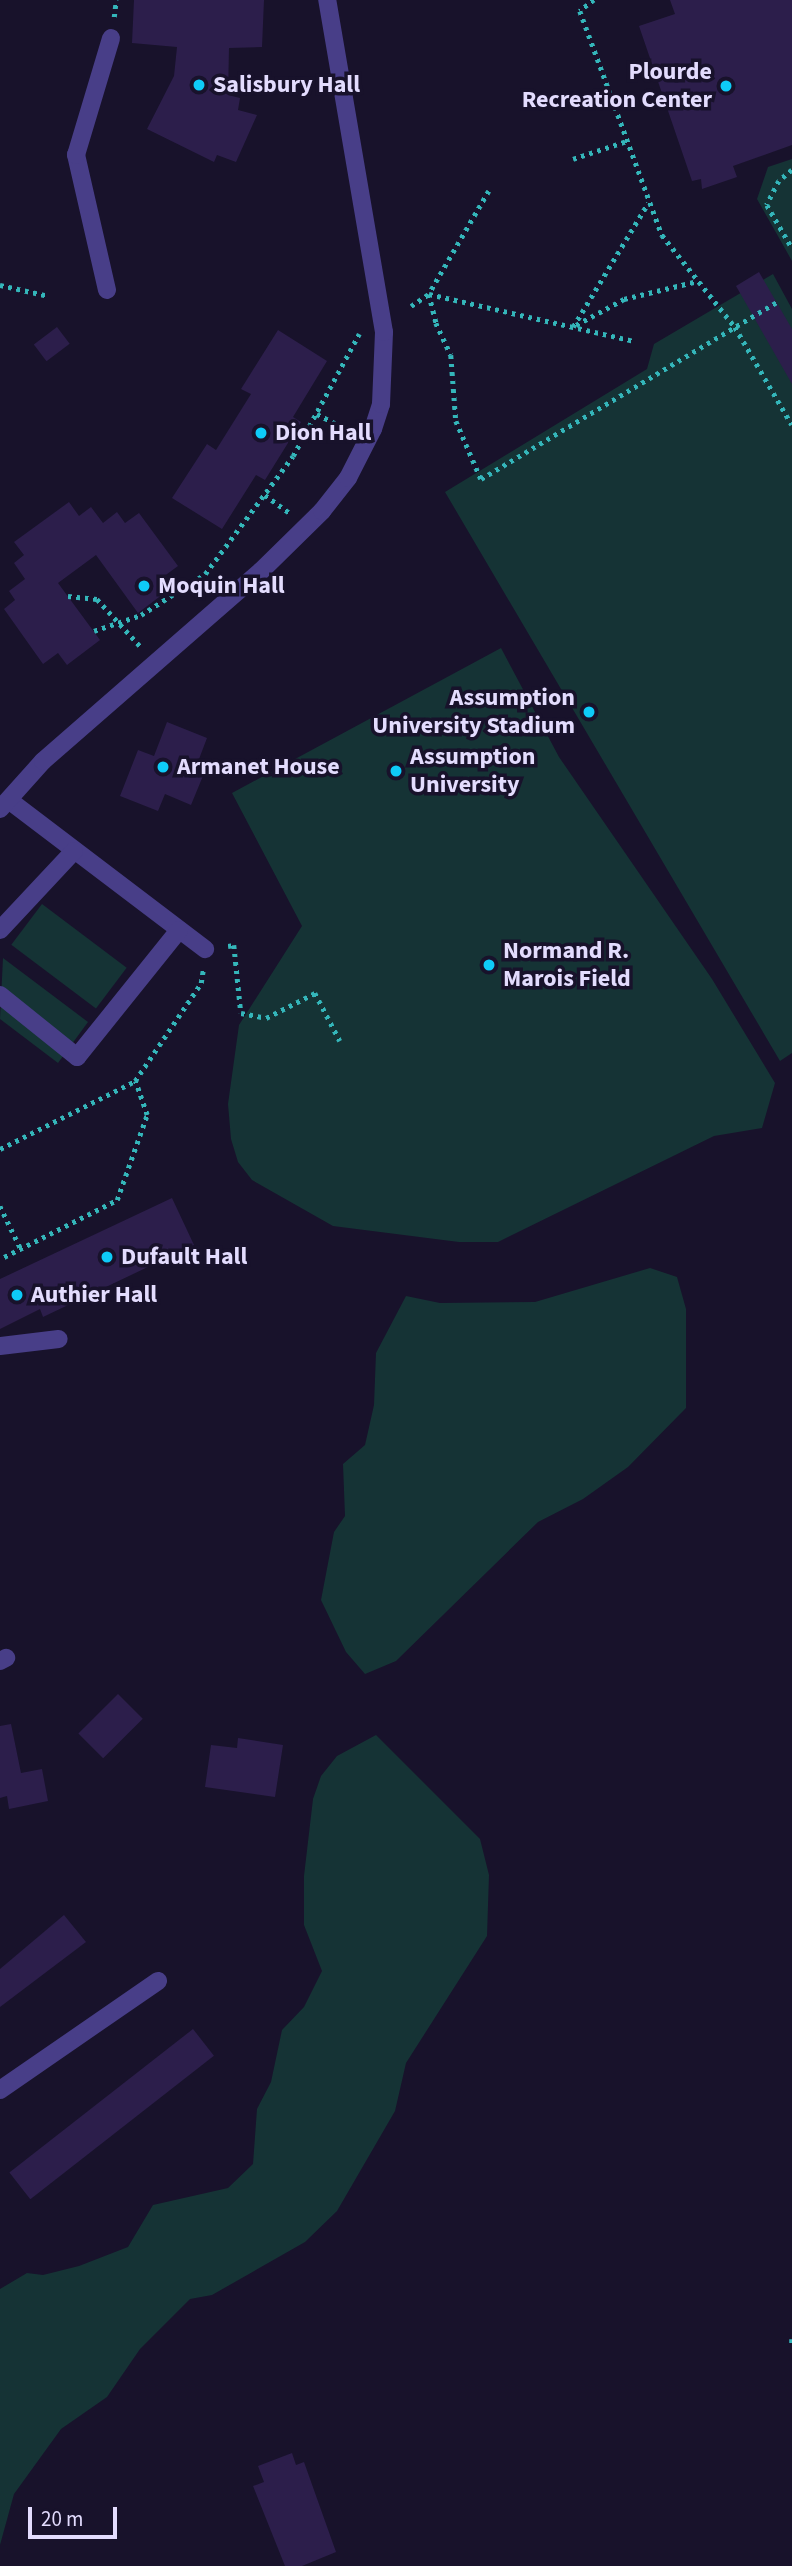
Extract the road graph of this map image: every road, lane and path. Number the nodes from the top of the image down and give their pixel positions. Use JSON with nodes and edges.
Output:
{"nodes":[{"id":1,"x":327,"y":0,"type":"edge"},
{"id":2,"x":594,"y":0,"type":"edge"},
{"id":3,"x":111,"y":38,"type":"dead end"},
{"id":4,"x":627,"y":141,"type":"junction"},
{"id":5,"x":573,"y":159,"type":"dead end"},
{"id":6,"x":792,"y":170,"type":"edge"},
{"id":7,"x":489,"y":191,"type":"dead end"},
{"id":8,"x":648,"y":202,"type":"junction"},
{"id":9,"x":792,"y":248,"type":"edge"},
{"id":10,"x":698,"y":281,"type":"junction"},
{"id":11,"x":0,"y":285,"type":"edge"},
{"id":12,"x":107,"y":290,"type":"dead end"},
{"id":13,"x":429,"y":294,"type":"junction"},
{"id":14,"x":49,"y":296,"type":"dead end"},
{"id":15,"x":778,"y":301,"type":"dead end"},
{"id":16,"x":411,"y":306,"type":"dead end"},
{"id":17,"x":735,"y":327,"type":"junction"},
{"id":18,"x":573,"y":328,"type":"junction"},
{"id":19,"x":359,"y":334,"type":"dead end"},
{"id":20,"x":635,"y":341,"type":"dead end"},
{"id":21,"x":317,"y":414,"type":"junction"},
{"id":22,"x":792,"y":425,"type":"edge"},
{"id":23,"x":368,"y":441,"type":"junction"},
{"id":24,"x":68,"y":596,"type":"dead end"},
{"id":25,"x":118,"y":621,"type":"junction"},
{"id":26,"x":94,"y":631,"type":"dead end"},
{"id":27,"x":155,"y":663,"type":"junction"},
{"id":28,"x":5,"y":805,"type":"edge"},
{"id":29,"x":74,"y":850,"type":"junction"},
{"id":30,"x":0,"y":930,"type":"edge"},
{"id":31,"x":179,"y":930,"type":"junction"},
{"id":32,"x":205,"y":949,"type":"junction"},
{"id":33,"x":0,"y":995,"type":"edge"},
{"id":34,"x":340,"y":1041,"type":"dead end"},
{"id":35,"x":135,"y":1080,"type":"junction"},
{"id":36,"x":0,"y":1149,"type":"edge"},
{"id":37,"x":0,"y":1206,"type":"edge"},
{"id":38,"x":20,"y":1249,"type":"junction"},
{"id":39,"x":4,"y":1258,"type":"dead end"},
{"id":40,"x":59,"y":1339,"type":"dead end"},
{"id":41,"x":0,"y":1346,"type":"edge"},
{"id":42,"x":158,"y":1981,"type":"dead end"},
{"id":43,"x":0,"y":2090,"type":"edge"}],
"edges":[{"from":1,"to":23,"type":"street"},
{"from":2,"to":4,"type":"path"},
{"from":3,"to":12,"type":"street"},
{"from":4,"to":5,"type":"path"},
{"from":4,"to":8,"type":"path"},
{"from":6,"to":9,"type":"path"},
{"from":7,"to":13,"type":"path"},
{"from":8,"to":10,"type":"path"},
{"from":8,"to":18,"type":"path"},
{"from":10,"to":17,"type":"path"},
{"from":10,"to":18,"type":"path"},
{"from":11,"to":14,"type":"path"},
{"from":13,"to":16,"type":"path"},
{"from":13,"to":17,"type":"path"},
{"from":13,"to":18,"type":"path"},
{"from":15,"to":17,"type":"path"},
{"from":17,"to":22,"type":"path"},
{"from":18,"to":20,"type":"path"},
{"from":19,"to":21,"type":"path"},
{"from":21,"to":23,"type":"path"},
{"from":21,"to":25,"type":"path"},
{"from":23,"to":27,"type":"street"},
{"from":24,"to":25,"type":"path"},
{"from":25,"to":26,"type":"path"},
{"from":25,"to":27,"type":"path"},
{"from":27,"to":28,"type":"street"},
{"from":28,"to":29,"type":"street"},
{"from":29,"to":30,"type":"street"},
{"from":29,"to":31,"type":"street"},
{"from":31,"to":32,"type":"street"},
{"from":31,"to":33,"type":"street"},
{"from":32,"to":34,"type":"path"},
{"from":32,"to":35,"type":"path"},
{"from":35,"to":36,"type":"path"},
{"from":35,"to":38,"type":"path"},
{"from":37,"to":38,"type":"path"},
{"from":38,"to":39,"type":"path"},
{"from":40,"to":41,"type":"street"},
{"from":42,"to":43,"type":"street"}]}
